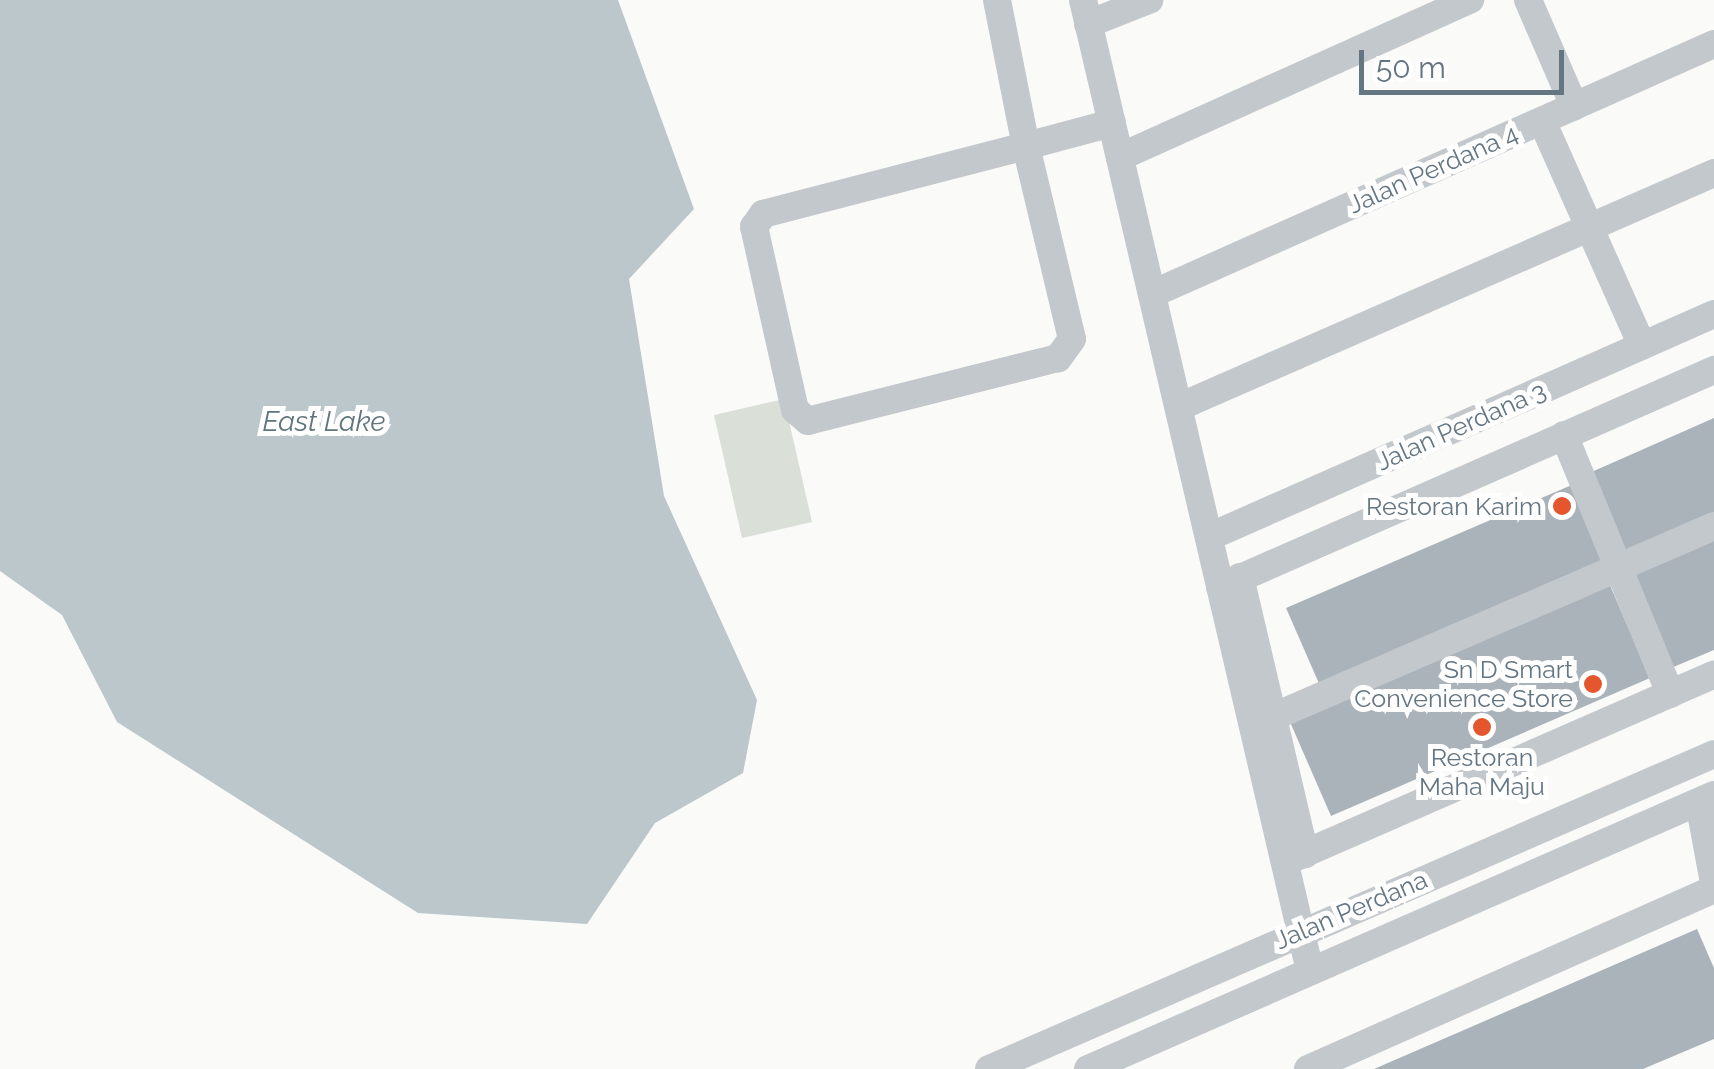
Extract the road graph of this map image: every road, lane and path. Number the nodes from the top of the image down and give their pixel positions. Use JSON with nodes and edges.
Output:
{"nodes":[{"id":1,"x":997,"y":0,"type":"edge"},
{"id":2,"x":1148,"y":0,"type":"edge"},
{"id":3,"x":1470,"y":0,"type":"edge"},
{"id":4,"x":1528,"y":0,"type":"edge"},
{"id":5,"x":1086,"y":12,"type":"edge"},
{"id":6,"x":1714,"y":44,"type":"edge"},
{"id":7,"x":1574,"y":106,"type":"junction"},
{"id":8,"x":1542,"y":120,"type":"junction"},
{"id":9,"x":1112,"y":122,"type":"junction"},
{"id":10,"x":1026,"y":146,"type":"junction"},
{"id":11,"x":1120,"y":157,"type":"junction"},
{"id":12,"x":1714,"y":173,"type":"edge"},
{"id":13,"x":1591,"y":227,"type":"junction"},
{"id":14,"x":1152,"y":294,"type":"junction"},
{"id":15,"x":1714,"y":314,"type":"edge"},
{"id":16,"x":1642,"y":346,"type":"junction"},
{"id":17,"x":1714,"y":370,"type":"edge"},
{"id":18,"x":1178,"y":408,"type":"junction"},
{"id":19,"x":1564,"y":435,"type":"junction"},
{"id":20,"x":1714,"y":526,"type":"edge"},
{"id":21,"x":1209,"y":537,"type":"junction"},
{"id":22,"x":1618,"y":568,"type":"junction"},
{"id":23,"x":1230,"y":582,"type":"junction"},
{"id":24,"x":1714,"y":675,"type":"edge"},
{"id":25,"x":1670,"y":694,"type":"junction"},
{"id":26,"x":1273,"y":717,"type":"junction"},
{"id":27,"x":1714,"y":754,"type":"edge"},
{"id":28,"x":1707,"y":799,"type":"edge"},
{"id":29,"x":1295,"y":858,"type":"junction"},
{"id":30,"x":1714,"y":886,"type":"edge"},
{"id":31,"x":1301,"y":931,"type":"junction"},
{"id":32,"x":1310,"y":971,"type":"junction"},
{"id":33,"x":988,"y":1069,"type":"edge"},
{"id":34,"x":1088,"y":1069,"type":"edge"},
{"id":35,"x":1308,"y":1069,"type":"edge"}],
"edges":[{"from":1,"to":10,"type":"street"},
{"from":2,"to":5,"type":"street"},
{"from":3,"to":11,"type":"street"},
{"from":4,"to":7,"type":"street"},
{"from":5,"to":9,"type":"street"},
{"from":6,"to":7,"type":"street","name":"Jalan Perdana 4"},
{"from":7,"to":8,"type":"street","name":"Jalan Perdana 4"},
{"from":8,"to":13,"type":"street"},
{"from":8,"to":14,"type":"street","name":"Jalan Perdana 4"},
{"from":9,"to":10,"type":"street"},
{"from":9,"to":11,"type":"street"},
{"from":10,"to":10,"type":"street"},
{"from":11,"to":14,"type":"street"},
{"from":12,"to":13,"type":"street"},
{"from":13,"to":16,"type":"street"},
{"from":13,"to":18,"type":"street"},
{"from":14,"to":18,"type":"street"},
{"from":15,"to":16,"type":"street","name":"Jalan Perdana 3"},
{"from":16,"to":21,"type":"street","name":"Jalan Perdana 3"},
{"from":17,"to":19,"type":"street"},
{"from":18,"to":21,"type":"street"},
{"from":19,"to":22,"type":"street"},
{"from":19,"to":23,"type":"street"},
{"from":20,"to":22,"type":"street"},
{"from":21,"to":23,"type":"street"},
{"from":22,"to":25,"type":"street"},
{"from":22,"to":26,"type":"street"},
{"from":23,"to":26,"type":"street"},
{"from":23,"to":29,"type":"street"},
{"from":24,"to":25,"type":"street"},
{"from":25,"to":29,"type":"street"},
{"from":26,"to":29,"type":"street"},
{"from":27,"to":31,"type":"street","name":"Jalan Perdana"},
{"from":28,"to":30,"type":"street"},
{"from":28,"to":32,"type":"street","name":"Jalan Perdana"},
{"from":29,"to":31,"type":"street"},
{"from":30,"to":35,"type":"street"},
{"from":31,"to":32,"type":"street"},
{"from":31,"to":33,"type":"street","name":"Jalan Perdana"},
{"from":32,"to":34,"type":"street","name":"Jalan Perdana"}]}
